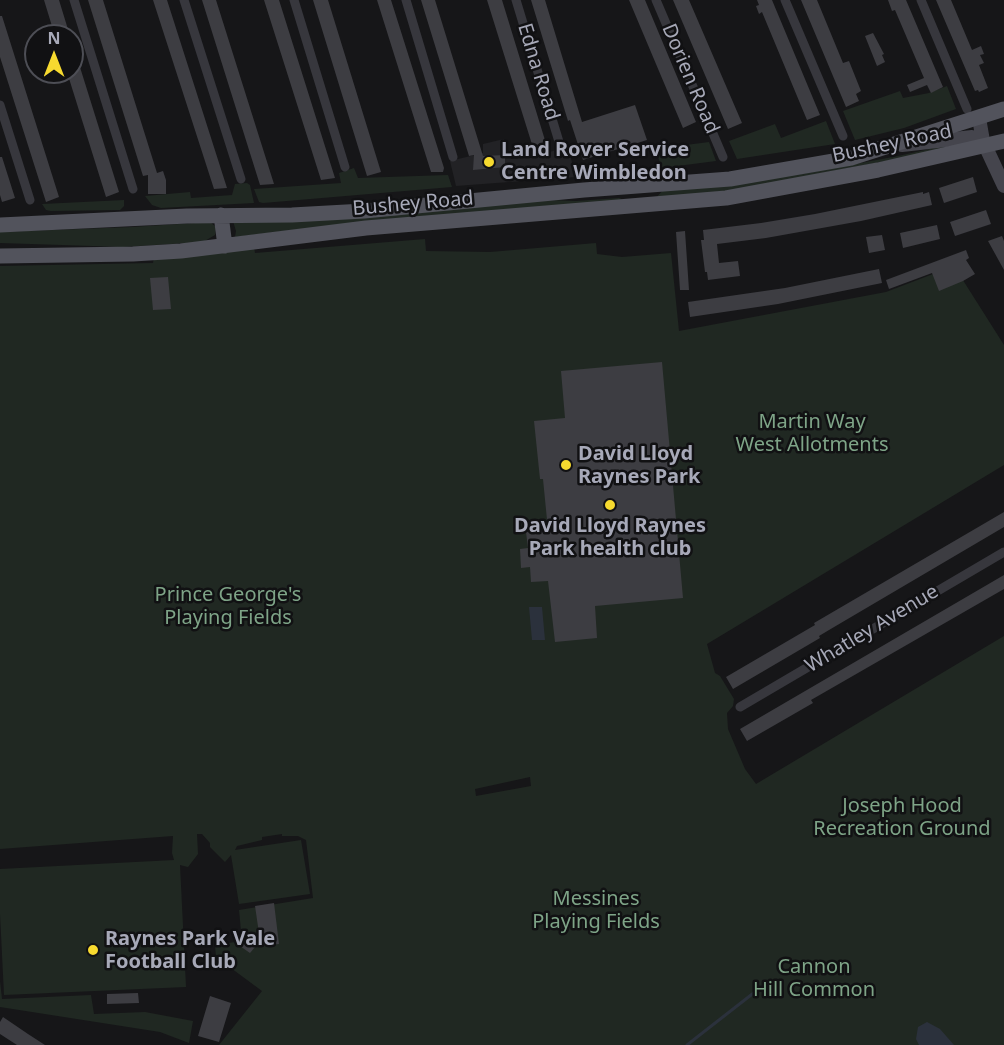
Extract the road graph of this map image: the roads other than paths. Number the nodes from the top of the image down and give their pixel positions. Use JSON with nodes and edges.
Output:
{"nodes":[{"id":1,"x":74,"y":0,"type":"edge"},
{"id":2,"x":184,"y":0,"type":"edge"},
{"id":3,"x":294,"y":0,"type":"edge"},
{"id":4,"x":406,"y":0,"type":"edge"},
{"id":5,"x":516,"y":0,"type":"edge"},
{"id":6,"x":656,"y":0,"type":"edge"},
{"id":7,"x":786,"y":0,"type":"edge"},
{"id":8,"x":921,"y":0,"type":"edge"},
{"id":9,"x":0,"y":105,"type":"edge"},
{"id":10,"x":1004,"y":109,"type":"edge"},
{"id":11,"x":973,"y":113,"type":"junction"},
{"id":12,"x":843,"y":136,"type":"dead end"},
{"id":13,"x":1004,"y":141,"type":"edge"},
{"id":14,"x":984,"y":143,"type":"junction"},
{"id":15,"x":560,"y":145,"type":"dead end"},
{"id":16,"x":896,"y":145,"type":"junction"},
{"id":17,"x":453,"y":157,"type":"dead end"},
{"id":18,"x":723,"y":157,"type":"dead end"},
{"id":19,"x":345,"y":167,"type":"dead end"},
{"id":20,"x":241,"y":179,"type":"dead end"},
{"id":21,"x":1004,"y":186,"type":"edge"},
{"id":22,"x":133,"y":189,"type":"dead end"},
{"id":23,"x":30,"y":200,"type":"dead end"},
{"id":24,"x":221,"y":215,"type":"junction"},
{"id":25,"x":0,"y":225,"type":"edge"},
{"id":26,"x":225,"y":246,"type":"junction"},
{"id":27,"x":0,"y":254,"type":"edge"},
{"id":28,"x":1004,"y":552,"type":"edge"},
{"id":29,"x":740,"y":707,"type":"dead end"}],
"edges":[{"from":1,"to":22,"type":"street"},
{"from":2,"to":20,"type":"street"},
{"from":3,"to":19,"type":"street"},
{"from":4,"to":17,"type":"street"},
{"from":5,"to":15,"type":"street","name":"Edna Road"},
{"from":6,"to":18,"type":"street","name":"Dorien Road"},
{"from":7,"to":12,"type":"street"},
{"from":8,"to":11,"type":"street"},
{"from":9,"to":23,"type":"street"},
{"from":10,"to":11,"type":"main road","name":"Bushey Road"},
{"from":11,"to":14,"type":"main road"},
{"from":11,"to":16,"type":"main road","name":"Bushey Road"},
{"from":13,"to":14,"type":"main road","name":"Bushey Road"},
{"from":14,"to":16,"type":"main road","name":"Bushey Road"},
{"from":14,"to":21,"type":"main road"},
{"from":14,"to":26,"type":"main road","name":"Bushey Road"},
{"from":16,"to":24,"type":"main road","name":"Bushey Road"},
{"from":24,"to":25,"type":"main road","name":"Bushey Road"},
{"from":24,"to":26,"type":"main road"},
{"from":26,"to":27,"type":"main road","name":"Bushey Road"},
{"from":28,"to":29,"type":"street","name":"Whatley Avenue"}]}
